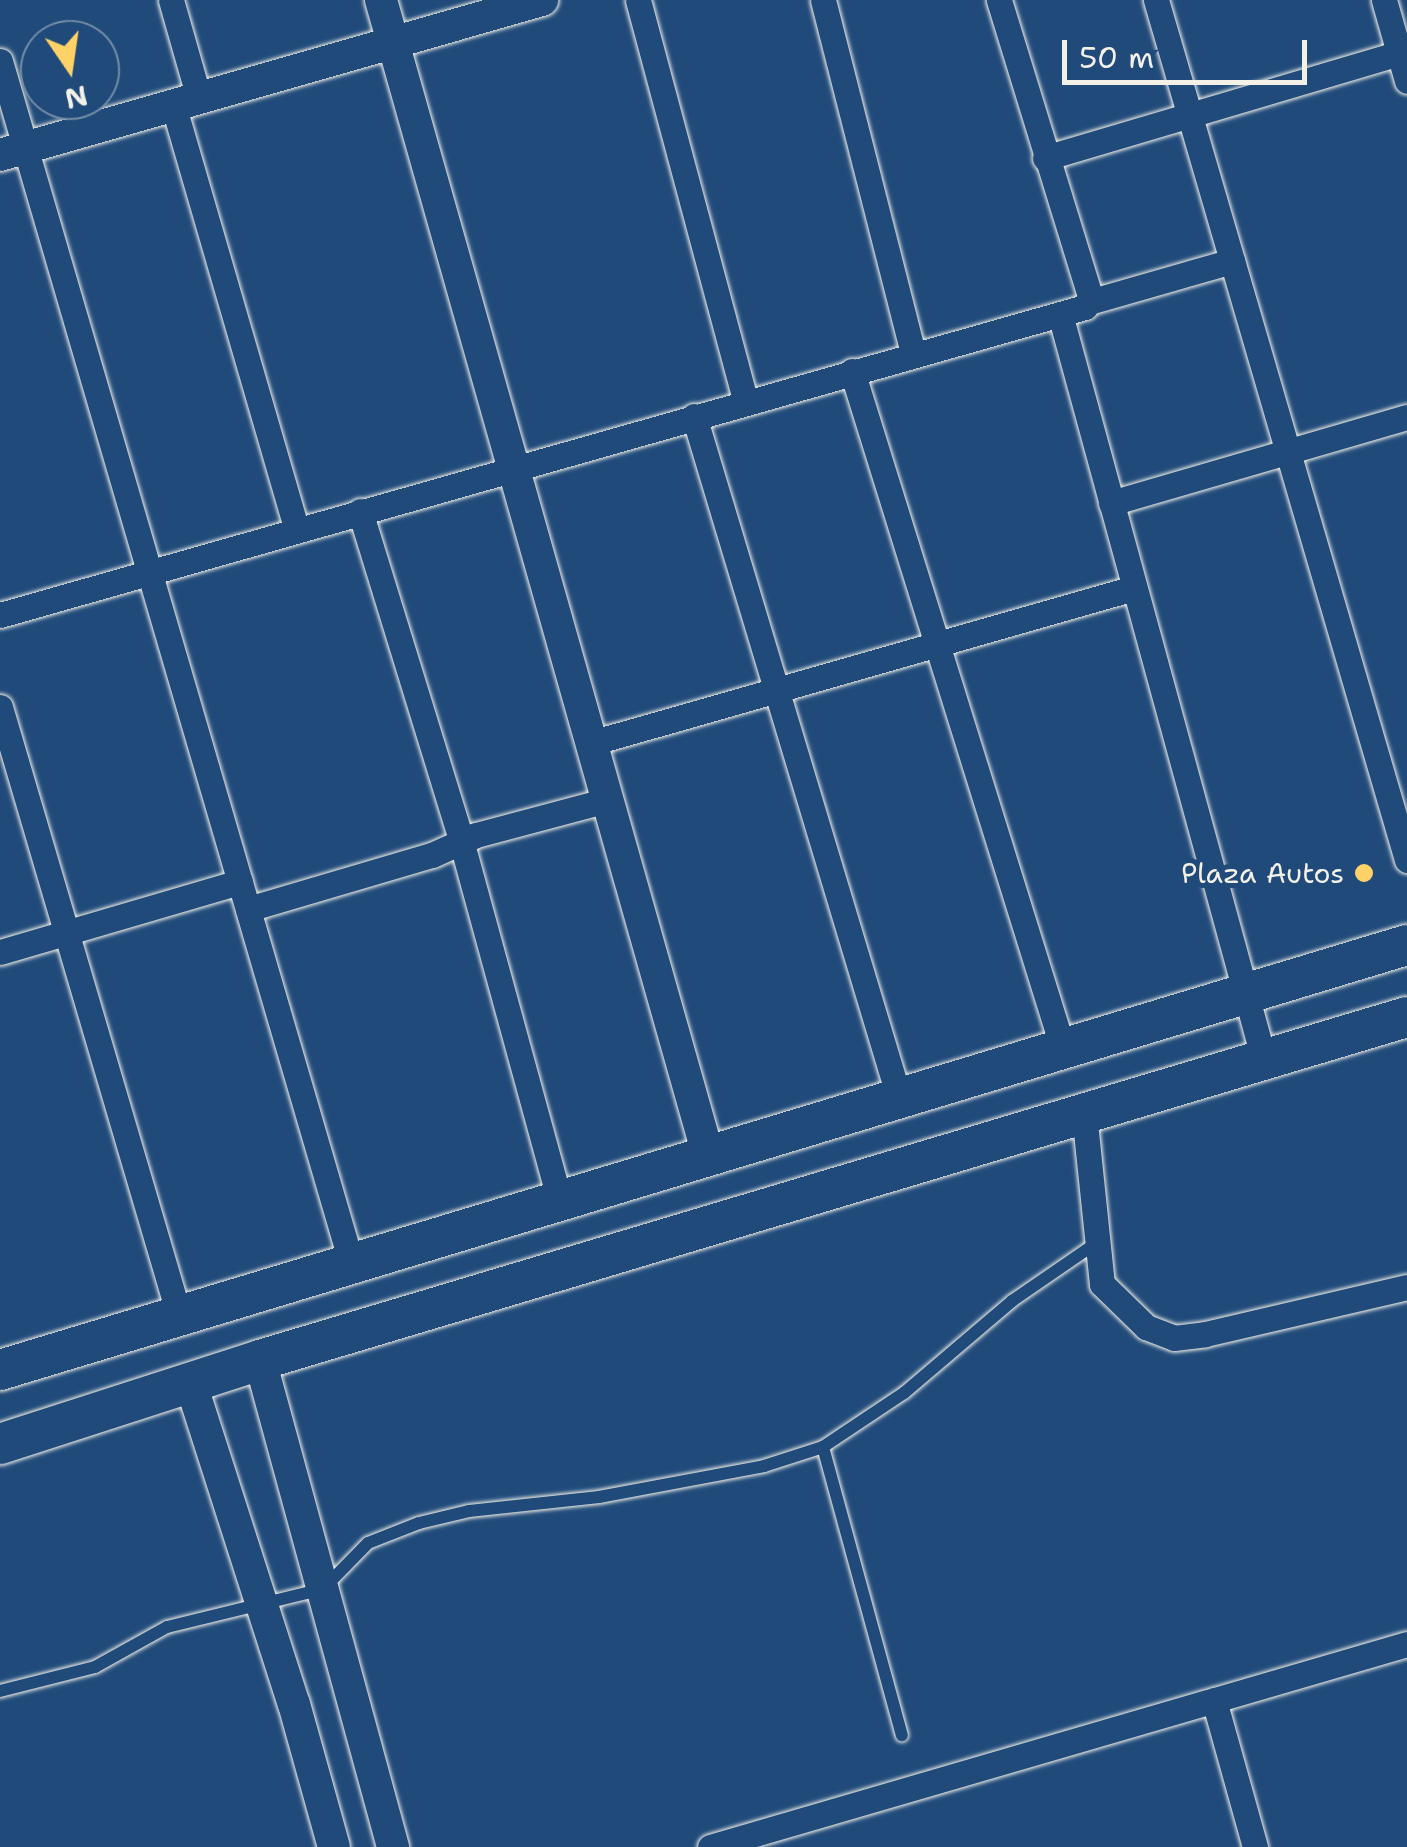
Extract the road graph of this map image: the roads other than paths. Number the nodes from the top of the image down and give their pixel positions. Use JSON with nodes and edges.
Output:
{"nodes":[{"id":1,"x":170,"y":0,"type":"edge"},
{"id":2,"x":381,"y":0,"type":"edge"},
{"id":3,"x":542,"y":0,"type":"edge"},
{"id":4,"x":638,"y":0,"type":"edge"},
{"id":5,"x":823,"y":0,"type":"edge"},
{"id":6,"x":999,"y":0,"type":"edge"},
{"id":7,"x":1156,"y":0,"type":"edge"},
{"id":8,"x":1384,"y":0,"type":"edge"},
{"id":9,"x":393,"y":42,"type":"junction"},
{"id":10,"x":1403,"y":52,"type":"edge"},
{"id":11,"x":0,"y":60,"type":"edge"},
{"id":12,"x":1407,"y":81,"type":"edge"},
{"id":13,"x":186,"y":101,"type":"junction"},
{"id":14,"x":1190,"y":116,"type":"junction"},
{"id":15,"x":13,"y":152,"type":"edge"},
{"id":16,"x":1045,"y":158,"type":"junction"},
{"id":17,"x":1232,"y":261,"type":"junction"},
{"id":18,"x":1089,"y":302,"type":"junction"},
{"id":19,"x":1060,"y":314,"type":"junction"},
{"id":20,"x":913,"y":354,"type":"junction"},
{"id":21,"x":852,"y":371,"type":"junction"},
{"id":22,"x":746,"y":402,"type":"junction"},
{"id":23,"x":694,"y":416,"type":"junction"},
{"id":24,"x":1407,"y":418,"type":"edge"},
{"id":25,"x":1288,"y":452,"type":"junction"},
{"id":26,"x":513,"y":468,"type":"junction"},
{"id":27,"x":1112,"y":503,"type":"junction"},
{"id":28,"x":360,"y":511,"type":"junction"},
{"id":29,"x":296,"y":530,"type":"junction"},
{"id":30,"x":150,"y":572,"type":"junction"},
{"id":31,"x":1134,"y":588,"type":"junction"},
{"id":32,"x":0,"y":615,"type":"edge"},
{"id":33,"x":938,"y":644,"type":"junction"},
{"id":34,"x":778,"y":690,"type":"junction"},
{"id":35,"x":0,"y":707,"type":"edge"},
{"id":36,"x":592,"y":743,"type":"junction"},
{"id":37,"x":608,"y":800,"type":"junction"},
{"id":38,"x":461,"y":840,"type":"junction"},
{"id":39,"x":1407,"y":860,"type":"edge"},
{"id":40,"x":240,"y":882,"type":"junction"},
{"id":41,"x":248,"y":909,"type":"junction"},
{"id":42,"x":66,"y":933,"type":"junction"},
{"id":43,"x":1407,"y":945,"type":"edge"},
{"id":44,"x":0,"y":952,"type":"edge"},
{"id":45,"x":1246,"y":996,"type":"junction"},
{"id":46,"x":1407,"y":1017,"type":"edge"},
{"id":47,"x":1064,"y":1052,"type":"junction"},
{"id":48,"x":1264,"y":1060,"type":"junction"},
{"id":49,"x":900,"y":1101,"type":"junction"},
{"id":50,"x":1084,"y":1113,"type":"junction"},
{"id":51,"x":709,"y":1158,"type":"junction"},
{"id":52,"x":560,"y":1200,"type":"junction"},
{"id":53,"x":1095,"y":1244,"type":"junction"},
{"id":54,"x":351,"y":1262,"type":"junction"},
{"id":55,"x":1407,"y":1287,"type":"edge"},
{"id":56,"x":179,"y":1315,"type":"junction"},
{"id":57,"x":260,"y":1360,"type":"junction"},
{"id":58,"x":0,"y":1370,"type":"edge"},
{"id":59,"x":191,"y":1384,"type":"junction"},
{"id":60,"x":0,"y":1444,"type":"edge"},
{"id":61,"x":823,"y":1447,"type":"junction"},
{"id":62,"x":323,"y":1589,"type":"junction"},
{"id":63,"x":262,"y":1606,"type":"junction"},
{"id":64,"x":1407,"y":1644,"type":"edge"},
{"id":65,"x":0,"y":1691,"type":"edge"},
{"id":66,"x":1214,"y":1700,"type":"junction"},
{"id":67,"x":902,"y":1735,"type":"dead end"},
{"id":68,"x":334,"y":1847,"type":"edge"},
{"id":69,"x":393,"y":1847,"type":"edge"},
{"id":70,"x":710,"y":1847,"type":"edge"},
{"id":71,"x":1256,"y":1847,"type":"edge"}],
"edges":[{"from":1,"to":13,"type":"street"},
{"from":2,"to":9,"type":"street"},
{"from":3,"to":9,"type":"street"},
{"from":4,"to":22,"type":"street"},
{"from":5,"to":20,"type":"street"},
{"from":6,"to":16,"type":"street"},
{"from":7,"to":14,"type":"street"},
{"from":8,"to":10,"type":"street"},
{"from":9,"to":13,"type":"street"},
{"from":9,"to":26,"type":"street"},
{"from":10,"to":12,"type":"street"},
{"from":10,"to":14,"type":"street"},
{"from":11,"to":15,"type":"street"},
{"from":13,"to":15,"type":"street"},
{"from":13,"to":29,"type":"street"},
{"from":14,"to":16,"type":"street"},
{"from":14,"to":17,"type":"street"},
{"from":15,"to":30,"type":"street"},
{"from":16,"to":18,"type":"street"},
{"from":17,"to":18,"type":"street"},
{"from":17,"to":25,"type":"street"},
{"from":18,"to":19,"type":"street"},
{"from":19,"to":20,"type":"street"},
{"from":19,"to":27,"type":"street"},
{"from":20,"to":21,"type":"street"},
{"from":21,"to":22,"type":"street"},
{"from":21,"to":33,"type":"street"},
{"from":22,"to":23,"type":"street"},
{"from":23,"to":26,"type":"street"},
{"from":23,"to":34,"type":"street"},
{"from":24,"to":25,"type":"street"},
{"from":25,"to":27,"type":"street"},
{"from":25,"to":39,"type":"street"},
{"from":26,"to":28,"type":"street"},
{"from":26,"to":36,"type":"street"},
{"from":27,"to":31,"type":"street"},
{"from":28,"to":29,"type":"street"},
{"from":28,"to":38,"type":"street"},
{"from":29,"to":30,"type":"street"},
{"from":30,"to":32,"type":"street"},
{"from":30,"to":40,"type":"street"},
{"from":31,"to":33,"type":"street"},
{"from":31,"to":45,"type":"street"},
{"from":33,"to":34,"type":"street"},
{"from":33,"to":47,"type":"street"},
{"from":34,"to":36,"type":"street"},
{"from":34,"to":49,"type":"street"},
{"from":35,"to":42,"type":"street"},
{"from":36,"to":37,"type":"street"},
{"from":37,"to":38,"type":"street"},
{"from":37,"to":51,"type":"street"},
{"from":38,"to":41,"type":"street"},
{"from":38,"to":52,"type":"street"},
{"from":40,"to":41,"type":"street"},
{"from":40,"to":42,"type":"street"},
{"from":41,"to":54,"type":"street"},
{"from":42,"to":44,"type":"street"},
{"from":42,"to":56,"type":"street"},
{"from":43,"to":45,"type":"main road"},
{"from":45,"to":47,"type":"main road"},
{"from":45,"to":48,"type":"street"},
{"from":46,"to":48,"type":"main road"},
{"from":47,"to":49,"type":"main road"},
{"from":48,"to":50,"type":"main road"},
{"from":49,"to":51,"type":"main road"},
{"from":50,"to":53,"type":"street"},
{"from":50,"to":57,"type":"main road"},
{"from":51,"to":52,"type":"main road"},
{"from":52,"to":54,"type":"main road"},
{"from":53,"to":55,"type":"street"},
{"from":53,"to":61,"type":"lane"},
{"from":54,"to":56,"type":"main road"},
{"from":56,"to":58,"type":"main road"},
{"from":57,"to":59,"type":"main road"},
{"from":57,"to":62,"type":"street"},
{"from":59,"to":60,"type":"main road"},
{"from":59,"to":63,"type":"street"},
{"from":61,"to":62,"type":"lane"},
{"from":61,"to":67,"type":"lane"},
{"from":62,"to":63,"type":"lane"},
{"from":62,"to":69,"type":"street"},
{"from":63,"to":65,"type":"lane"},
{"from":63,"to":68,"type":"street"},
{"from":64,"to":66,"type":"street"},
{"from":66,"to":70,"type":"street"},
{"from":66,"to":71,"type":"street"}]}
